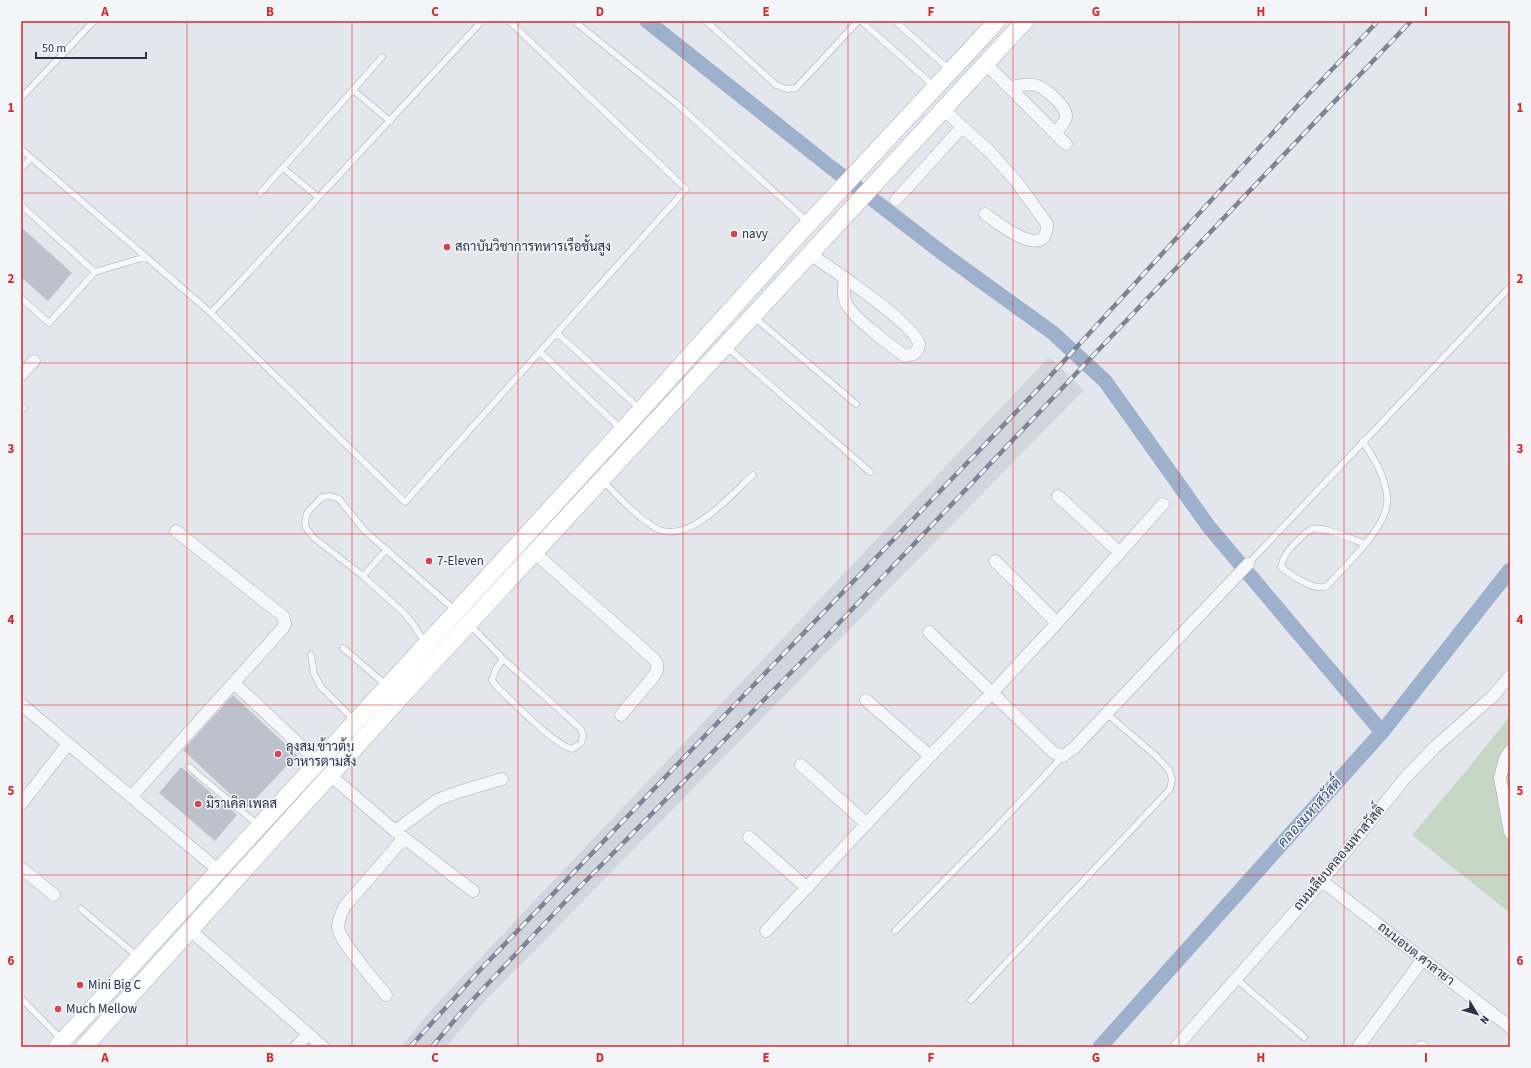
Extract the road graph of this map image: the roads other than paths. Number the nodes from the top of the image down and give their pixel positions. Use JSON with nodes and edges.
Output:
{"nodes":[{"id":1,"x":94,"y":21,"type":"edge"},
{"id":2,"x":482,"y":21,"type":"edge"},
{"id":3,"x":509,"y":21,"type":"edge"},
{"id":4,"x":574,"y":21,"type":"edge"},
{"id":5,"x":706,"y":21,"type":"edge"},
{"id":6,"x":859,"y":21,"type":"edge"},
{"id":7,"x":895,"y":21,"type":"edge"},
{"id":8,"x":997,"y":21,"type":"edge"},
{"id":9,"x":1025,"y":21,"type":"edge"},
{"id":10,"x":382,"y":57,"type":"dead end"},
{"id":11,"x":986,"y":64,"type":"junction"},
{"id":12,"x":951,"y":71,"type":"junction"},
{"id":13,"x":967,"y":84,"type":"junction"},
{"id":14,"x":1010,"y":87,"type":"junction"},
{"id":15,"x":936,"y":88,"type":"junction"},
{"id":16,"x":353,"y":90,"type":"junction"},
{"id":17,"x":21,"y":98,"type":"edge"},
{"id":18,"x":947,"y":106,"type":"junction"},
{"id":19,"x":390,"y":121,"type":"junction"},
{"id":20,"x":962,"y":127,"type":"junction"},
{"id":21,"x":1055,"y":133,"type":"junction"},
{"id":22,"x":1066,"y":144,"type":"dead end"},
{"id":23,"x":21,"y":149,"type":"edge"},
{"id":24,"x":31,"y":158,"type":"junction"},
{"id":25,"x":283,"y":168,"type":"junction"},
{"id":26,"x":21,"y":169,"type":"edge"},
{"id":27,"x":260,"y":193,"type":"dead end"},
{"id":28,"x":318,"y":197,"type":"junction"},
{"id":29,"x":896,"y":200,"type":"dead end"},
{"id":30,"x":21,"y":205,"type":"edge"},
{"id":31,"x":985,"y":214,"type":"dead end"},
{"id":32,"x":809,"y":223,"type":"junction"},
{"id":33,"x":810,"y":254,"type":"junction"},
{"id":34,"x":145,"y":257,"type":"junction"},
{"id":35,"x":95,"y":272,"type":"junction"},
{"id":36,"x":845,"y":278,"type":"junction"},
{"id":37,"x":1510,"y":287,"type":"edge"},
{"id":38,"x":21,"y":298,"type":"edge"},
{"id":39,"x":211,"y":313,"type":"junction"},
{"id":40,"x":753,"y":316,"type":"junction"},
{"id":41,"x":557,"y":333,"type":"junction"},
{"id":42,"x":726,"y":346,"type":"junction"},
{"id":43,"x":540,"y":352,"type":"junction"},
{"id":44,"x":34,"y":361,"type":"dead end"},
{"id":45,"x":21,"y":375,"type":"edge"},
{"id":46,"x":856,"y":404,"type":"dead end"},
{"id":47,"x":641,"y":410,"type":"junction"},
{"id":48,"x":622,"y":430,"type":"junction"},
{"id":49,"x":1363,"y":441,"type":"junction"},
{"id":50,"x":870,"y":472,"type":"dead end"},
{"id":51,"x":753,"y":475,"type":"dead end"},
{"id":52,"x":602,"y":480,"type":"junction"},
{"id":53,"x":1058,"y":496,"type":"dead end"},
{"id":54,"x":1163,"y":504,"type":"dead end"},
{"id":55,"x":176,"y":531,"type":"dead end"},
{"id":56,"x":1365,"y":544,"type":"junction"},
{"id":57,"x":387,"y":549,"type":"junction"},
{"id":58,"x":534,"y":553,"type":"junction"},
{"id":59,"x":1120,"y":553,"type":"junction"},
{"id":60,"x":995,"y":561,"type":"dead end"},
{"id":61,"x":1248,"y":564,"type":"joint"},
{"id":62,"x":363,"y":576,"type":"junction"},
{"id":63,"x":456,"y":611,"type":"junction"},
{"id":64,"x":1057,"y":623,"type":"junction"},
{"id":65,"x":469,"y":624,"type":"junction"},
{"id":66,"x":929,"y":632,"type":"dead end"},
{"id":67,"x":426,"y":644,"type":"junction"},
{"id":68,"x":343,"y":648,"type":"dead end"},
{"id":69,"x":311,"y":655,"type":"dead end"},
{"id":70,"x":503,"y":659,"type":"junction"},
{"id":71,"x":1510,"y":676,"type":"edge"},
{"id":72,"x":235,"y":684,"type":"junction"},
{"id":73,"x":387,"y":686,"type":"junction"},
{"id":74,"x":992,"y":693,"type":"junction"},
{"id":75,"x":866,"y":700,"type":"dead end"},
{"id":76,"x":21,"y":704,"type":"edge"},
{"id":77,"x":1106,"y":713,"type":"junction"},
{"id":78,"x":621,"y":715,"type":"dead end"},
{"id":79,"x":355,"y":721,"type":"junction"},
{"id":80,"x":68,"y":744,"type":"junction"},
{"id":81,"x":1510,"y":751,"type":"edge"},
{"id":82,"x":930,"y":756,"type":"junction"},
{"id":83,"x":1063,"y":756,"type":"junction"},
{"id":84,"x":318,"y":762,"type":"junction"},
{"id":85,"x":802,"y":765,"type":"dead end"},
{"id":86,"x":189,"y":767,"type":"dead end"},
{"id":87,"x":330,"y":775,"type":"junction"},
{"id":88,"x":502,"y":779,"type":"dead end"},
{"id":89,"x":131,"y":798,"type":"junction"},
{"id":90,"x":21,"y":804,"type":"edge"},
{"id":91,"x":867,"y":824,"type":"junction"},
{"id":92,"x":259,"y":826,"type":"junction"},
{"id":93,"x":1510,"y":832,"type":"edge"},
{"id":94,"x":399,"y":834,"type":"junction"},
{"id":95,"x":748,"y":837,"type":"dead end"},
{"id":96,"x":21,"y":868,"type":"edge"},
{"id":97,"x":218,"y":870,"type":"junction"},
{"id":98,"x":1322,"y":881,"type":"junction"},
{"id":99,"x":807,"y":888,"type":"junction"},
{"id":100,"x":473,"y":891,"type":"dead end"},
{"id":101,"x":54,"y":895,"type":"dead end"},
{"id":102,"x":81,"y":909,"type":"dead end"},
{"id":103,"x":174,"y":918,"type":"junction"},
{"id":104,"x":190,"y":930,"type":"junction"},
{"id":105,"x":766,"y":931,"type":"dead end"},
{"id":106,"x":895,"y":931,"type":"dead end"},
{"id":107,"x":139,"y":957,"type":"junction"},
{"id":108,"x":1423,"y":959,"type":"junction"},
{"id":109,"x":1236,"y":979,"type":"junction"},
{"id":110,"x":386,"y":995,"type":"dead end"},
{"id":111,"x":21,"y":998,"type":"edge"},
{"id":112,"x":971,"y":1000,"type":"dead end"},
{"id":113,"x":1510,"y":1026,"type":"edge"},
{"id":114,"x":308,"y":1034,"type":"junction"},
{"id":115,"x":1304,"y":1037,"type":"dead end"},
{"id":116,"x":62,"y":1045,"type":"edge"},
{"id":117,"x":84,"y":1047,"type":"edge"},
{"id":118,"x":296,"y":1047,"type":"edge"},
{"id":119,"x":323,"y":1047,"type":"edge"},
{"id":120,"x":1176,"y":1047,"type":"edge"},
{"id":121,"x":1358,"y":1047,"type":"edge"}],
"edges":[{"from":1,"to":17,"type":"lane"},
{"from":2,"to":19,"type":"lane"},
{"from":3,"to":41,"type":"lane"},
{"from":4,"to":32,"type":"lane"},
{"from":5,"to":6,"type":"lane"},
{"from":6,"to":15,"type":"lane"},
{"from":7,"to":12,"type":"lane"},
{"from":8,"to":12,"type":"main road"},
{"from":9,"to":11,"type":"main road"},
{"from":10,"to":16,"type":"lane"},
{"from":11,"to":13,"type":"main road"},
{"from":11,"to":14,"type":"street"},
{"from":12,"to":13,"type":"main road"},
{"from":12,"to":15,"type":"main road"},
{"from":13,"to":18,"type":"main road"},
{"from":14,"to":21,"type":"street"},
{"from":14,"to":21,"type":"street"},
{"from":15,"to":18,"type":"main road"},
{"from":15,"to":32,"type":"main road"},
{"from":16,"to":19,"type":"lane"},
{"from":16,"to":25,"type":"lane"},
{"from":18,"to":20,"type":"street"},
{"from":18,"to":33,"type":"main road"},
{"from":19,"to":28,"type":"lane"},
{"from":20,"to":29,"type":"street"},
{"from":20,"to":31,"type":"street"},
{"from":21,"to":22,"type":"street"},
{"from":23,"to":24,"type":"lane"},
{"from":24,"to":26,"type":"lane"},
{"from":24,"to":34,"type":"lane"},
{"from":25,"to":27,"type":"lane"},
{"from":25,"to":28,"type":"lane"},
{"from":28,"to":39,"type":"lane"},
{"from":30,"to":35,"type":"lane"},
{"from":32,"to":47,"type":"main road"},
{"from":33,"to":36,"type":"street"},
{"from":33,"to":40,"type":"main road"},
{"from":34,"to":35,"type":"lane"},
{"from":34,"to":39,"type":"lane"},
{"from":35,"to":38,"type":"lane"},
{"from":36,"to":36,"type":"street"},
{"from":37,"to":49,"type":"lane"},
{"from":39,"to":43,"type":"lane"},
{"from":40,"to":42,"type":"main road"},
{"from":40,"to":46,"type":"lane"},
{"from":41,"to":43,"type":"lane"},
{"from":41,"to":47,"type":"lane"},
{"from":42,"to":50,"type":"lane"},
{"from":42,"to":52,"type":"main road"},
{"from":43,"to":48,"type":"lane"},
{"from":44,"to":45,"type":"street"},
{"from":47,"to":48,"type":"main road"},
{"from":48,"to":63,"type":"main road"},
{"from":49,"to":56,"type":"lane"},
{"from":49,"to":61,"type":"lane"},
{"from":51,"to":52,"type":"lane"},
{"from":52,"to":58,"type":"main road"},
{"from":53,"to":59,"type":"street"},
{"from":54,"to":59,"type":"street"},
{"from":55,"to":72,"type":"street"},
{"from":56,"to":56,"type":"lane"},
{"from":57,"to":62,"type":"lane"},
{"from":57,"to":62,"type":"lane"},
{"from":57,"to":63,"type":"lane"},
{"from":58,"to":65,"type":"main road"},
{"from":58,"to":78,"type":"street"},
{"from":59,"to":64,"type":"street"},
{"from":60,"to":64,"type":"street"},
{"from":61,"to":77,"type":"street"},
{"from":62,"to":67,"type":"lane"},
{"from":63,"to":65,"type":"main road"},
{"from":63,"to":67,"type":"main road"},
{"from":64,"to":74,"type":"street"},
{"from":65,"to":70,"type":"lane"},
{"from":65,"to":87,"type":"main road"},
{"from":66,"to":74,"type":"street"},
{"from":67,"to":73,"type":"main road"},
{"from":68,"to":73,"type":"lane"},
{"from":69,"to":79,"type":"lane"},
{"from":70,"to":70,"type":"lane"},
{"from":71,"to":98,"type":"street","name":"ถนนเลียบคลองมหาสวัสดิ์"},
{"from":72,"to":84,"type":"street"},
{"from":72,"to":89,"type":"street"},
{"from":73,"to":79,"type":"main road"},
{"from":74,"to":82,"type":"street"},
{"from":74,"to":83,"type":"street"},
{"from":75,"to":82,"type":"street"},
{"from":76,"to":80,"type":"street"},
{"from":77,"to":83,"type":"street"},
{"from":77,"to":112,"type":"lane"},
{"from":79,"to":84,"type":"main road"},
{"from":80,"to":89,"type":"street"},
{"from":80,"to":90,"type":"street"},
{"from":81,"to":93,"type":"street"},
{"from":82,"to":91,"type":"street"},
{"from":83,"to":106,"type":"lane"},
{"from":84,"to":92,"type":"main road"},
{"from":85,"to":91,"type":"street"},
{"from":86,"to":92,"type":"lane"},
{"from":87,"to":94,"type":"street"},
{"from":87,"to":104,"type":"main road"},
{"from":88,"to":94,"type":"street"},
{"from":89,"to":97,"type":"street"},
{"from":91,"to":99,"type":"street"},
{"from":92,"to":97,"type":"main road"},
{"from":94,"to":100,"type":"street"},
{"from":94,"to":110,"type":"street"},
{"from":95,"to":99,"type":"street"},
{"from":96,"to":101,"type":"street"},
{"from":97,"to":103,"type":"main road"},
{"from":98,"to":108,"type":"street","name":"ถนนอบต.ศาลายา"},
{"from":98,"to":109,"type":"street","name":"ถนนเลียบคลองมหาสวัสดิ์"},
{"from":99,"to":105,"type":"street"},
{"from":102,"to":107,"type":"lane"},
{"from":103,"to":104,"type":"main road"},
{"from":103,"to":107,"type":"main road"},
{"from":104,"to":114,"type":"street"},
{"from":104,"to":117,"type":"main road"},
{"from":107,"to":116,"type":"main road"},
{"from":108,"to":113,"type":"street","name":"ถนนอบต.ศาลายา"},
{"from":108,"to":121,"type":"street"},
{"from":109,"to":115,"type":"lane"},
{"from":109,"to":120,"type":"street","name":"ถนนเลียบคลองมหาสวัสดิ์"},
{"from":111,"to":116,"type":"lane"},
{"from":114,"to":118,"type":"street"},
{"from":114,"to":119,"type":"street"}]}
